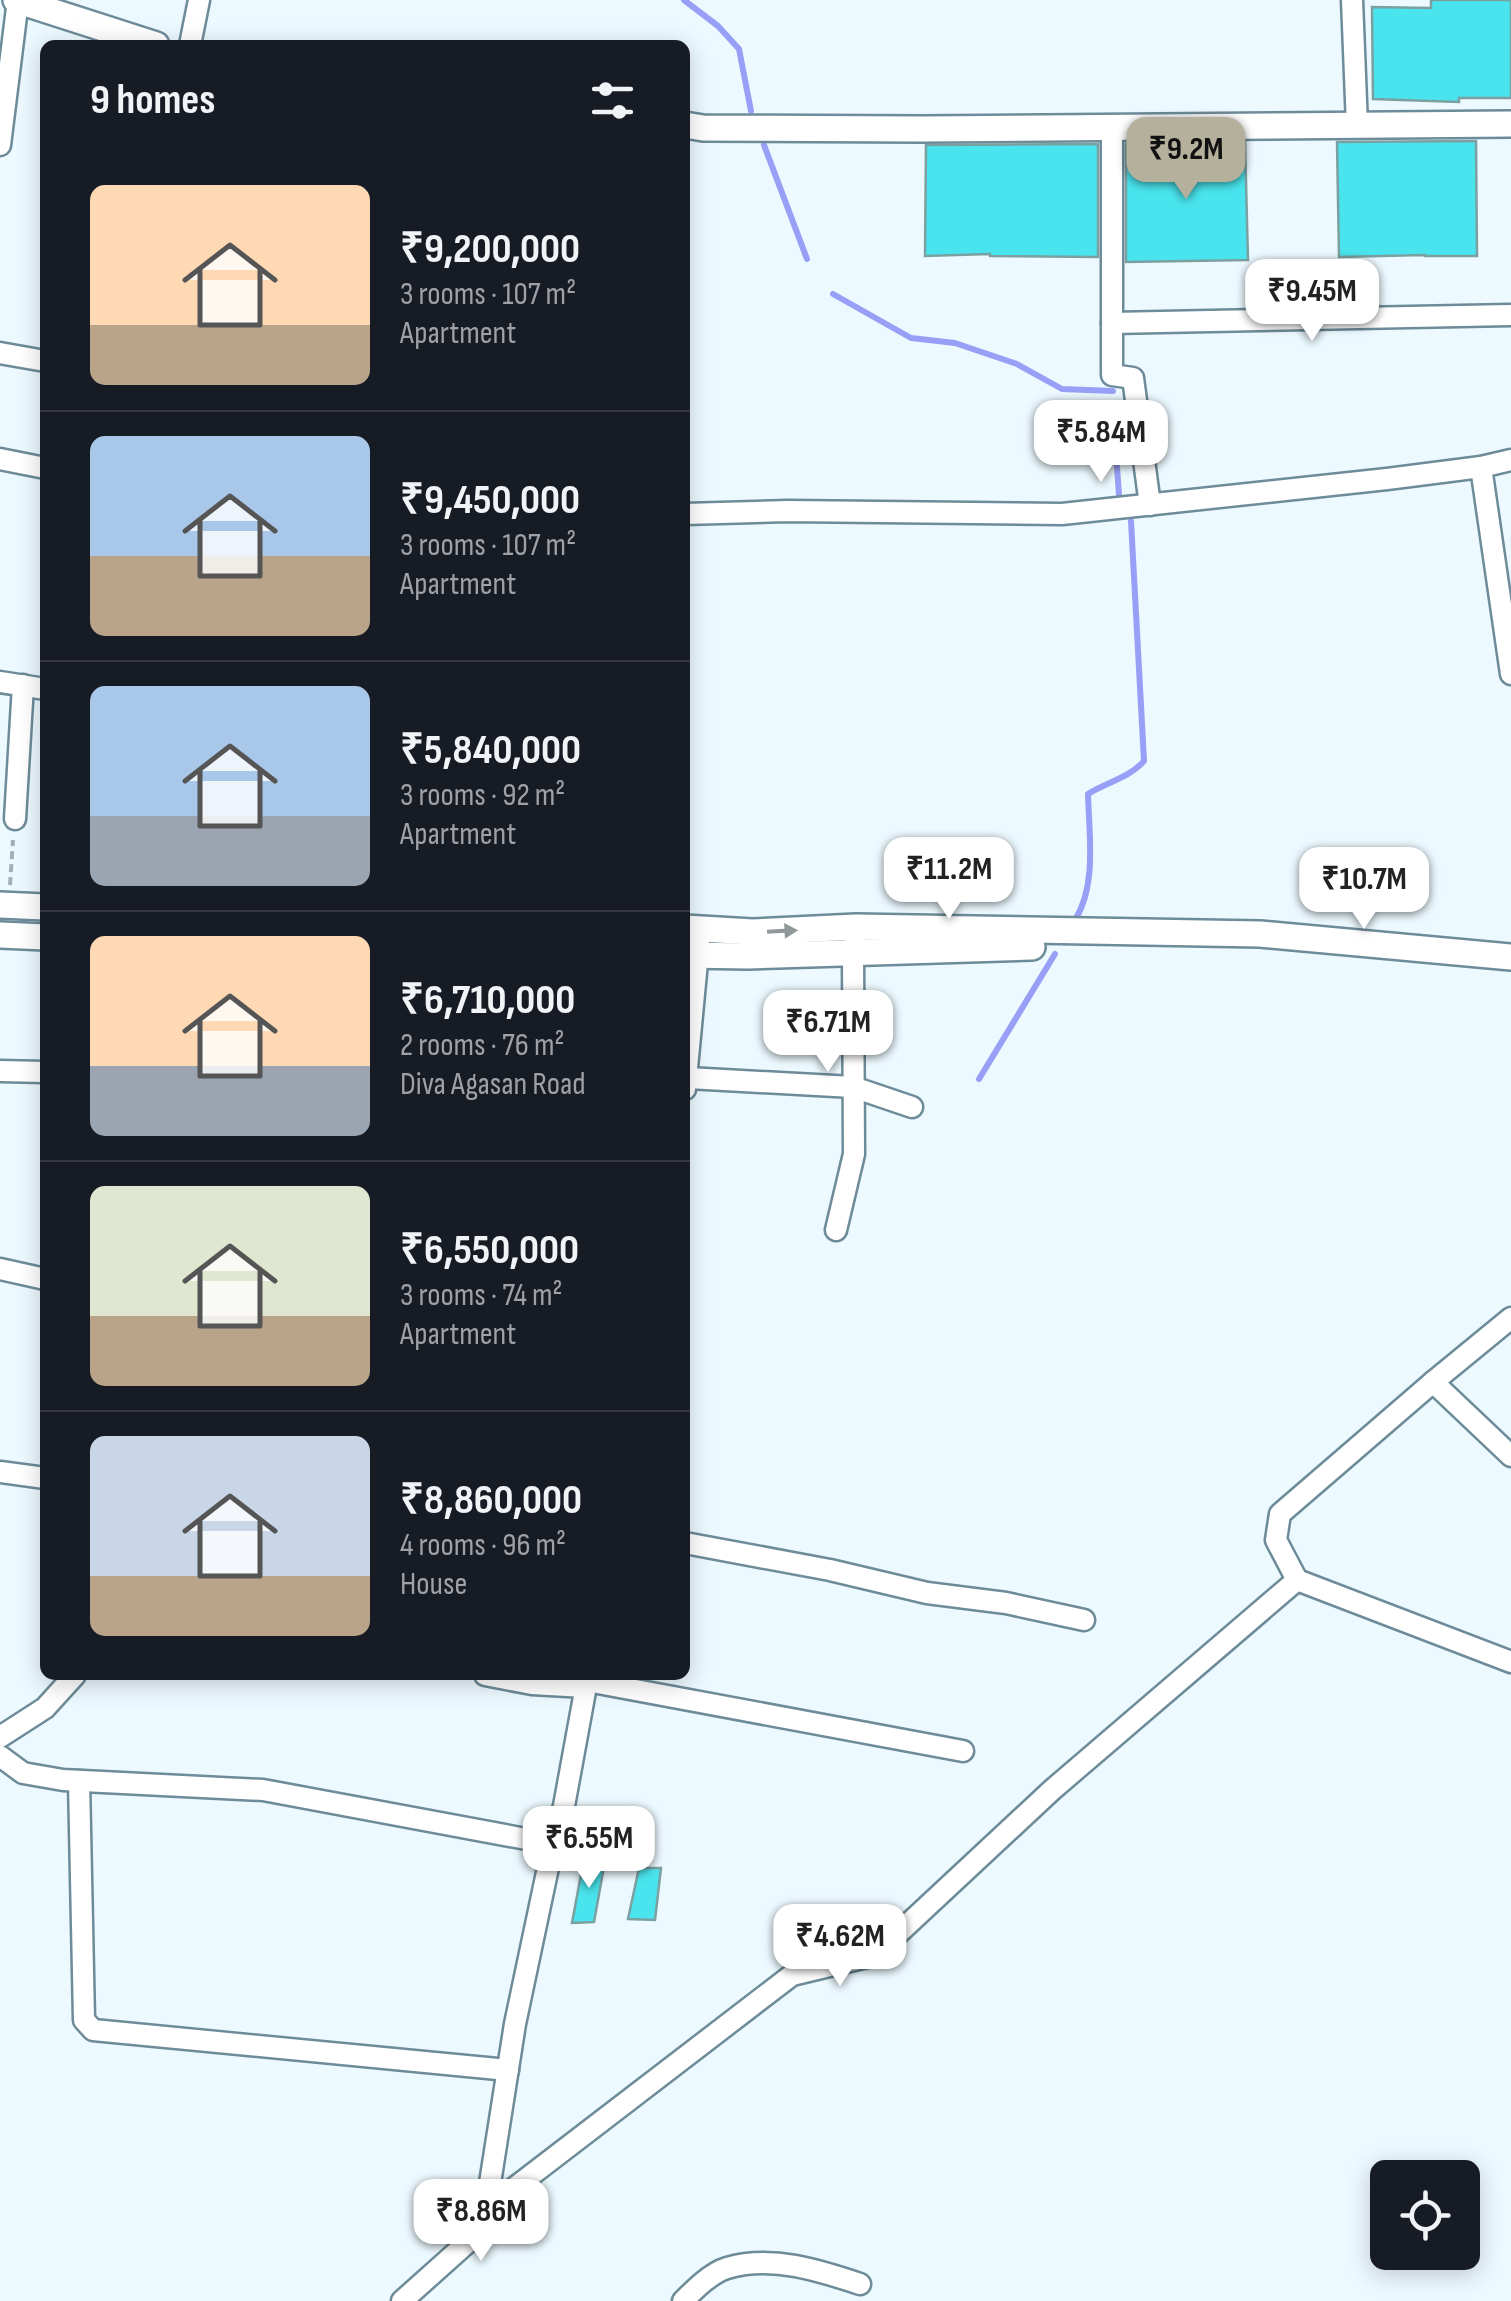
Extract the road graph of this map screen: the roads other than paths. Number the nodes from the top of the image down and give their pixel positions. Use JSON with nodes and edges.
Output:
{"nodes":[{"id":1,"x":17,"y":0,"type":"edge"},
{"id":2,"x":199,"y":0,"type":"edge"},
{"id":3,"x":1352,"y":0,"type":"edge"},
{"id":4,"x":141,"y":40,"type":"edge"},
{"id":5,"x":191,"y":40,"type":"edge"},
{"id":6,"x":1511,"y":124,"type":"edge"},
{"id":7,"x":690,"y":126,"type":"edge"},
{"id":8,"x":1356,"y":126,"type":"junction"},
{"id":9,"x":1112,"y":128,"type":"junction"},
{"id":10,"x":0,"y":145,"type":"edge"},
{"id":11,"x":1511,"y":315,"type":"edge"},
{"id":12,"x":1112,"y":322,"type":"junction"},
{"id":13,"x":0,"y":353,"type":"edge"},
{"id":14,"x":40,"y":360,"type":"edge"},
{"id":15,"x":0,"y":460,"type":"edge"},
{"id":16,"x":1511,"y":460,"type":"edge"},
{"id":17,"x":1481,"y":466,"type":"junction"},
{"id":18,"x":40,"y":467,"type":"edge"},
{"id":19,"x":1150,"y":505,"type":"junction"},
{"id":20,"x":690,"y":514,"type":"edge"},
{"id":21,"x":1511,"y":674,"type":"edge"},
{"id":22,"x":0,"y":682,"type":"edge"},
{"id":23,"x":34,"y":687,"type":"edge"},
{"id":24,"x":10,"y":733,"type":"edge"},
{"id":25,"x":15,"y":820,"type":"road end"},
{"id":26,"x":4,"y":905,"type":"edge"},
{"id":27,"x":40,"y":907,"type":"edge"},
{"id":28,"x":856,"y":927,"type":"junction"},
{"id":29,"x":693,"y":928,"type":"edge"},
{"id":30,"x":0,"y":934,"type":"edge"},
{"id":31,"x":40,"y":937,"type":"edge"},
{"id":32,"x":853,"y":953,"type":"junction"},
{"id":33,"x":691,"y":955,"type":"edge"},
{"id":34,"x":1511,"y":957,"type":"edge"},
{"id":35,"x":1511,"y":971,"type":"edge"},
{"id":36,"x":690,"y":981,"type":"edge"},
{"id":37,"x":0,"y":1071,"type":"edge"},
{"id":38,"x":40,"y":1072,"type":"edge"},
{"id":39,"x":690,"y":1083,"type":"edge"},
{"id":40,"x":853,"y":1086,"type":"junction"},
{"id":41,"x":912,"y":1107,"type":"dead end"},
{"id":42,"x":836,"y":1230,"type":"dead end"},
{"id":43,"x":0,"y":1269,"type":"edge"},
{"id":44,"x":40,"y":1277,"type":"edge"},
{"id":45,"x":1511,"y":1318,"type":"edge"},
{"id":46,"x":1433,"y":1382,"type":"junction"},
{"id":47,"x":1511,"y":1456,"type":"edge"},
{"id":48,"x":0,"y":1472,"type":"edge"},
{"id":49,"x":40,"y":1477,"type":"edge"},
{"id":50,"x":690,"y":1543,"type":"edge"},
{"id":51,"x":1297,"y":1580,"type":"junction"},
{"id":52,"x":1084,"y":1620,"type":"dead end"},
{"id":53,"x":1511,"y":1662,"type":"edge"},
{"id":54,"x":70,"y":1680,"type":"edge"},
{"id":55,"x":511,"y":1680,"type":"edge"},
{"id":56,"x":586,"y":1681,"type":"edge"},
{"id":57,"x":0,"y":1737,"type":"edge"},
{"id":58,"x":963,"y":1750,"type":"dead end"},
{"id":59,"x":0,"y":1756,"type":"edge"},
{"id":60,"x":79,"y":1781,"type":"junction"},
{"id":61,"x":553,"y":1844,"type":"junction"},
{"id":62,"x":508,"y":2070,"type":"junction"},
{"id":63,"x":483,"y":2212,"type":"junction"},
{"id":64,"x":860,"y":2284,"type":"dead end"},
{"id":65,"x":402,"y":2301,"type":"edge"},
{"id":66,"x":683,"y":2301,"type":"edge"}],
"edges":[{"from":1,"to":4,"type":"street"},
{"from":1,"to":10,"type":"street"},
{"from":2,"to":5,"type":"street"},
{"from":3,"to":8,"type":"street"},
{"from":6,"to":8,"type":"street"},
{"from":7,"to":9,"type":"street"},
{"from":8,"to":9,"type":"street"},
{"from":9,"to":12,"type":"street"},
{"from":11,"to":12,"type":"street"},
{"from":12,"to":19,"type":"street"},
{"from":13,"to":14,"type":"street"},
{"from":15,"to":18,"type":"street"},
{"from":16,"to":17,"type":"street"},
{"from":17,"to":19,"type":"street"},
{"from":17,"to":21,"type":"street"},
{"from":19,"to":20,"type":"street"},
{"from":22,"to":23,"type":"street"},
{"from":23,"to":24,"type":"street"},
{"from":24,"to":25,"type":"street"},
{"from":26,"to":27,"type":"street"},
{"from":29,"to":28,"type":"street","one_way":true},
{"from":28,"to":32,"type":"street"},
{"from":28,"to":34,"type":"street"},
{"from":29,"to":33,"type":"street"},
{"from":30,"to":31,"type":"street"},
{"from":32,"to":33,"type":"street"},
{"from":32,"to":35,"type":"street"},
{"from":32,"to":40,"type":"street"},
{"from":33,"to":36,"type":"street"},
{"from":37,"to":38,"type":"street"},
{"from":39,"to":40,"type":"street"},
{"from":40,"to":41,"type":"street"},
{"from":40,"to":42,"type":"street"},
{"from":43,"to":44,"type":"street"},
{"from":45,"to":46,"type":"street"},
{"from":46,"to":47,"type":"street"},
{"from":46,"to":51,"type":"street"},
{"from":48,"to":49,"type":"street"},
{"from":50,"to":52,"type":"street"},
{"from":51,"to":53,"type":"street"},
{"from":51,"to":63,"type":"street"},
{"from":54,"to":57,"type":"street"},
{"from":55,"to":56,"type":"street"},
{"from":56,"to":58,"type":"street"},
{"from":56,"to":61,"type":"street"},
{"from":59,"to":60,"type":"street"},
{"from":60,"to":61,"type":"street"},
{"from":60,"to":62,"type":"street"},
{"from":61,"to":62,"type":"street"},
{"from":62,"to":63,"type":"street"},
{"from":63,"to":65,"type":"street"},
{"from":64,"to":66,"type":"street"}]}
